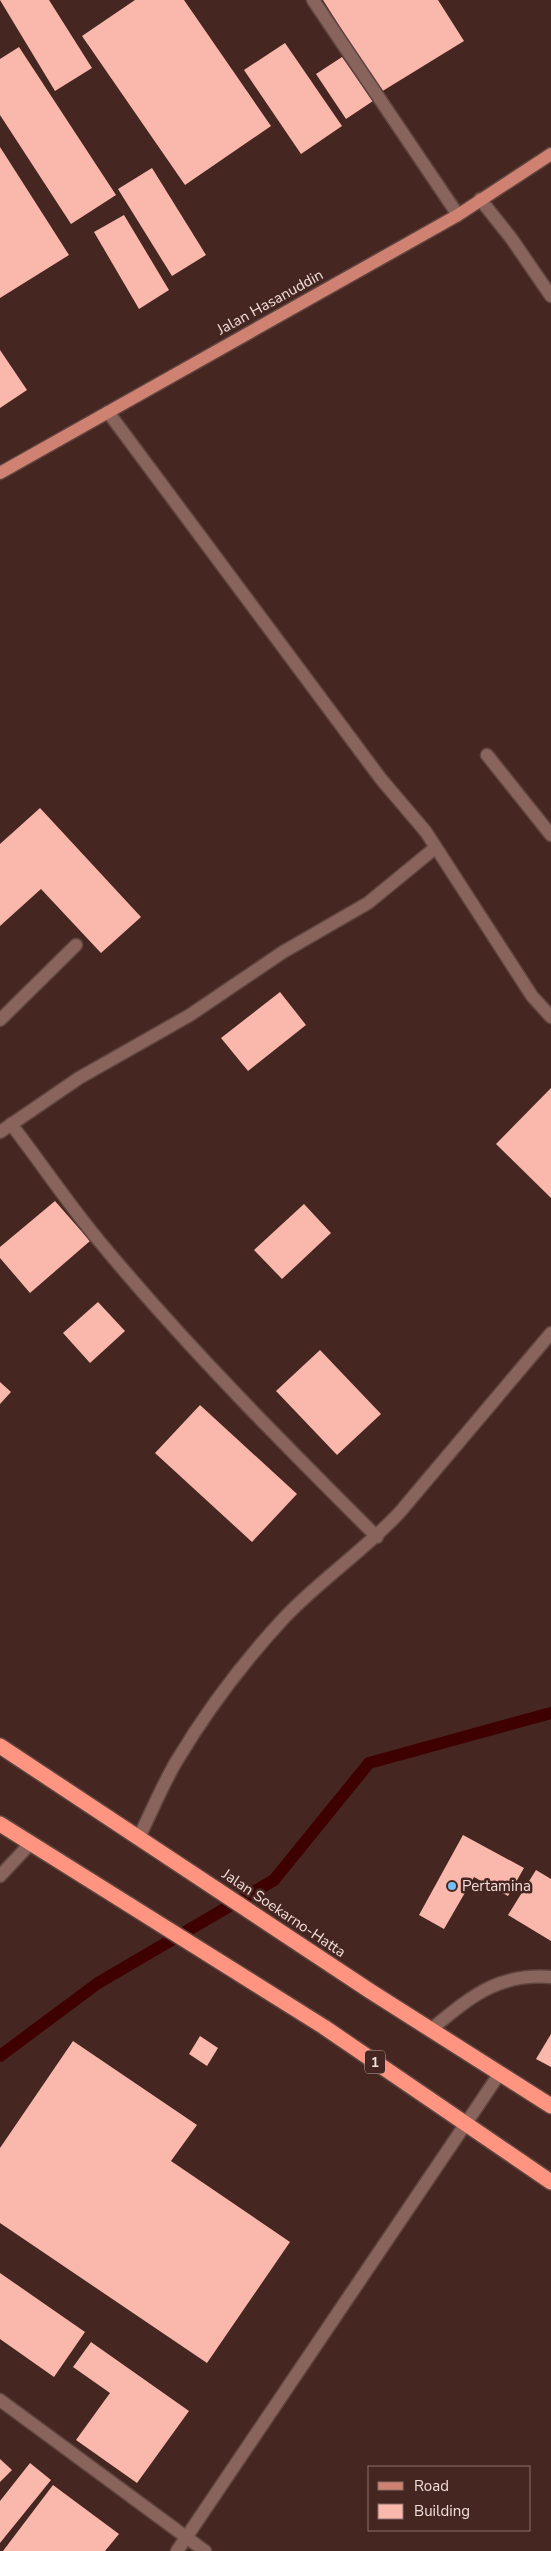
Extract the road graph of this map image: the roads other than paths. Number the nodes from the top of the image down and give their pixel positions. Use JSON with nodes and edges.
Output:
{"nodes":[{"id":1,"x":313,"y":0,"type":"edge"},
{"id":2,"x":551,"y":154,"type":"edge"},
{"id":3,"x":480,"y":199,"type":"junction"},
{"id":4,"x":458,"y":215,"type":"junction"},
{"id":5,"x":551,"y":296,"type":"edge"},
{"id":6,"x":108,"y":412,"type":"junction"},
{"id":7,"x":0,"y":473,"type":"edge"},
{"id":8,"x":487,"y":755,"type":"dead end"},
{"id":9,"x":551,"y":835,"type":"edge"},
{"id":10,"x":435,"y":848,"type":"junction"},
{"id":11,"x":76,"y":944,"type":"dead end"},
{"id":12,"x":551,"y":1017,"type":"edge"},
{"id":13,"x":0,"y":1020,"type":"edge"},
{"id":14,"x":12,"y":1124,"type":"junction"},
{"id":15,"x":0,"y":1132,"type":"edge"},
{"id":16,"x":551,"y":1333,"type":"edge"},
{"id":17,"x":377,"y":1537,"type":"junction"},
{"id":18,"x":0,"y":1746,"type":"edge"},
{"id":19,"x":0,"y":1824,"type":"edge"},
{"id":20,"x":139,"y":1838,"type":"junction"},
{"id":21,"x":30,"y":1844,"type":"junction"},
{"id":22,"x":0,"y":1876,"type":"edge"},
{"id":23,"x":551,"y":1978,"type":"edge"},
{"id":24,"x":430,"y":2030,"type":"junction"},
{"id":25,"x":500,"y":2073,"type":"junction"},
{"id":26,"x":551,"y":2106,"type":"edge"},
{"id":27,"x":465,"y":2122,"type":"junction"},
{"id":28,"x":551,"y":2182,"type":"edge"},
{"id":29,"x":0,"y":2400,"type":"edge"},
{"id":30,"x":185,"y":2538,"type":"junction"},
{"id":31,"x":177,"y":2551,"type":"edge"},
{"id":32,"x":205,"y":2551,"type":"edge"}],
"edges":[{"from":1,"to":4,"type":"street"},
{"from":2,"to":3,"type":"main road","name":"Jalan Hasanuddin"},
{"from":3,"to":4,"type":"main road","name":"Jalan Hasanuddin"},
{"from":3,"to":5,"type":"street"},
{"from":4,"to":6,"type":"main road","name":"Jalan Hasanuddin"},
{"from":6,"to":7,"type":"main road","name":"Jalan Hasanuddin"},
{"from":6,"to":10,"type":"street"},
{"from":8,"to":9,"type":"street"},
{"from":10,"to":12,"type":"street"},
{"from":10,"to":14,"type":"street"},
{"from":11,"to":13,"type":"street"},
{"from":14,"to":15,"type":"street"},
{"from":14,"to":17,"type":"street"},
{"from":16,"to":17,"type":"street"},
{"from":17,"to":20,"type":"street"},
{"from":18,"to":20,"type":"highway","name":"Jalan Soekarno-Hatta"},
{"from":19,"to":21,"type":"highway","number":"1"},
{"from":20,"to":24,"type":"highway","name":"Jalan Soekarno-Hatta"},
{"from":21,"to":22,"type":"street"},
{"from":21,"to":27,"type":"highway","number":"1"},
{"from":23,"to":24,"type":"street"},
{"from":24,"to":25,"type":"highway","name":"Jalan Soekarno-Hatta"},
{"from":25,"to":26,"type":"highway","name":"Jalan Soekarno-Hatta"},
{"from":25,"to":27,"type":"street"},
{"from":27,"to":28,"type":"highway","number":"1"},
{"from":27,"to":30,"type":"street"},
{"from":29,"to":30,"type":"street"},
{"from":30,"to":31,"type":"street"},
{"from":30,"to":32,"type":"street"}]}
